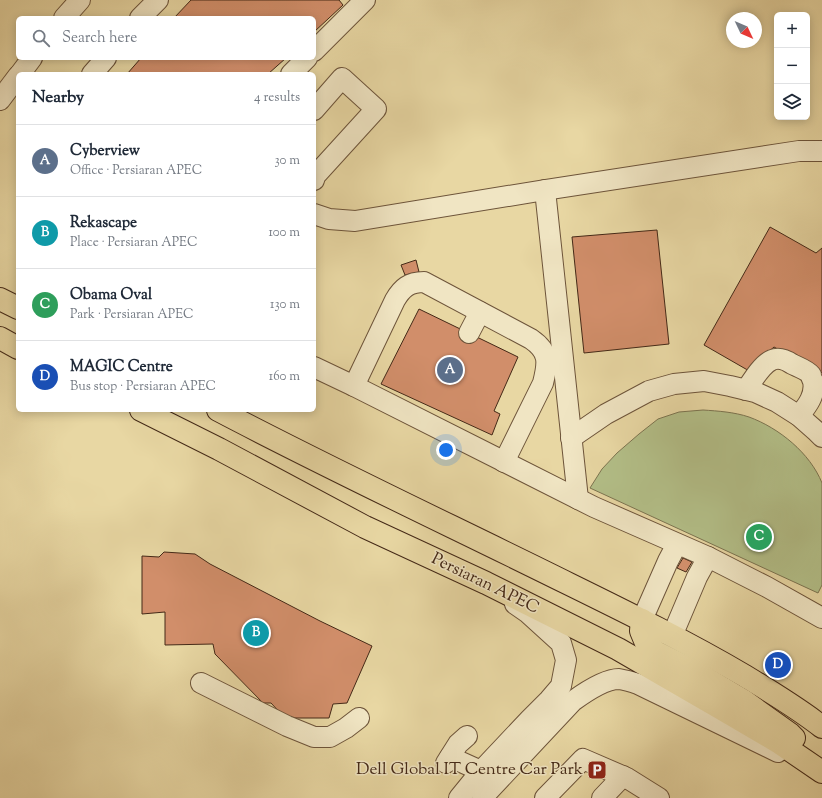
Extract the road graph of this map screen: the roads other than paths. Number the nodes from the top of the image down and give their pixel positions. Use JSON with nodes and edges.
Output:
{"nodes":[{"id":1,"x":80,"y":0,"type":"edge"},
{"id":2,"x":157,"y":0,"type":"edge"},
{"id":3,"x":365,"y":0,"type":"edge"},
{"id":4,"x":66,"y":16,"type":"edge"},
{"id":5,"x":142,"y":16,"type":"edge"},
{"id":6,"x":316,"y":49,"type":"edge"},
{"id":7,"x":30,"y":60,"type":"edge"},
{"id":8,"x":104,"y":60,"type":"edge"},
{"id":9,"x":305,"y":60,"type":"edge"},
{"id":10,"x":21,"y":72,"type":"edge"},
{"id":11,"x":94,"y":72,"type":"edge"},
{"id":12,"x":293,"y":72,"type":"edge"},
{"id":13,"x":16,"y":79,"type":"edge"},
{"id":14,"x":0,"y":100,"type":"edge"},
{"id":15,"x":316,"y":108,"type":"edge"},
{"id":16,"x":822,"y":151,"type":"edge"},
{"id":17,"x":316,"y":176,"type":"edge"},
{"id":18,"x":545,"y":190,"type":"junction"},
{"id":19,"x":316,"y":215,"type":"edge"},
{"id":20,"x":480,"y":312,"type":"junction"},
{"id":21,"x":469,"y":333,"type":"dead end"},
{"id":22,"x":0,"y":338,"type":"edge"},
{"id":23,"x":16,"y":347,"type":"edge"},
{"id":24,"x":316,"y":368,"type":"edge"},
{"id":25,"x":354,"y":386,"type":"junction"},
{"id":26,"x":746,"y":390,"type":"junction"},
{"id":27,"x":145,"y":412,"type":"edge"},
{"id":28,"x":222,"y":412,"type":"edge"},
{"id":29,"x":799,"y":416,"type":"junction"},
{"id":30,"x":572,"y":438,"type":"junction"},
{"id":31,"x":822,"y":438,"type":"edge"},
{"id":32,"x":504,"y":462,"type":"junction"},
{"id":33,"x":578,"y":499,"type":"junction"},
{"id":34,"x":677,"y":544,"type":"junction"},
{"id":35,"x":708,"y":558,"type":"junction"},
{"id":36,"x":486,"y":583,"type":"junction"},
{"id":37,"x":822,"y":618,"type":"edge"},
{"id":38,"x":642,"y":620,"type":"junction"},
{"id":39,"x":672,"y":636,"type":"junction"},
{"id":40,"x":201,"y":683,"type":"dead end"},
{"id":41,"x":359,"y":718,"type":"dead end"},
{"id":42,"x":822,"y":727,"type":"edge"},
{"id":43,"x":467,"y":736,"type":"dead end"},
{"id":44,"x":822,"y":768,"type":"edge"},
{"id":45,"x":822,"y":773,"type":"edge"},
{"id":46,"x":623,"y":776,"type":"junction"},
{"id":47,"x":486,"y":784,"type":"edge"},
{"id":48,"x":459,"y":798,"type":"edge"},
{"id":49,"x":545,"y":798,"type":"edge"},
{"id":50,"x":602,"y":798,"type":"edge"},
{"id":51,"x":659,"y":798,"type":"edge"}],
"edges":[{"from":1,"to":4,"type":"street"},
{"from":2,"to":5,"type":"street"},
{"from":3,"to":6,"type":"street"},
{"from":7,"to":10,"type":"street"},
{"from":8,"to":11,"type":"street"},
{"from":9,"to":12,"type":"street"},
{"from":13,"to":14,"type":"street"},
{"from":15,"to":17,"type":"street"},
{"from":16,"to":18,"type":"street"},
{"from":18,"to":19,"type":"street"},
{"from":18,"to":30,"type":"street"},
{"from":20,"to":21,"type":"street"},
{"from":20,"to":25,"type":"street"},
{"from":20,"to":32,"type":"street"},
{"from":22,"to":23,"type":"main road"},
{"from":24,"to":25,"type":"street"},
{"from":25,"to":32,"type":"street"},
{"from":26,"to":29,"type":"street"},
{"from":26,"to":29,"type":"street"},
{"from":26,"to":30,"type":"street"},
{"from":27,"to":36,"type":"main road","name":"Persiaran APEC"},
{"from":28,"to":38,"type":"main road"},
{"from":29,"to":31,"type":"street"},
{"from":30,"to":33,"type":"street"},
{"from":32,"to":33,"type":"street"},
{"from":33,"to":34,"type":"street"},
{"from":34,"to":35,"type":"street"},
{"from":34,"to":38,"type":"street"},
{"from":35,"to":37,"type":"street"},
{"from":35,"to":39,"type":"street"},
{"from":36,"to":45,"type":"main road","name":"Persiaran APEC"},
{"from":36,"to":47,"type":"street"},
{"from":38,"to":39,"type":"main road"},
{"from":38,"to":44,"type":"main road"},
{"from":39,"to":42,"type":"main road"},
{"from":40,"to":41,"type":"street"},
{"from":43,"to":47,"type":"street"},
{"from":45,"to":47,"type":"street"},
{"from":46,"to":49,"type":"street"},
{"from":46,"to":50,"type":"street"},
{"from":46,"to":51,"type":"street"},
{"from":47,"to":48,"type":"street"}]}
